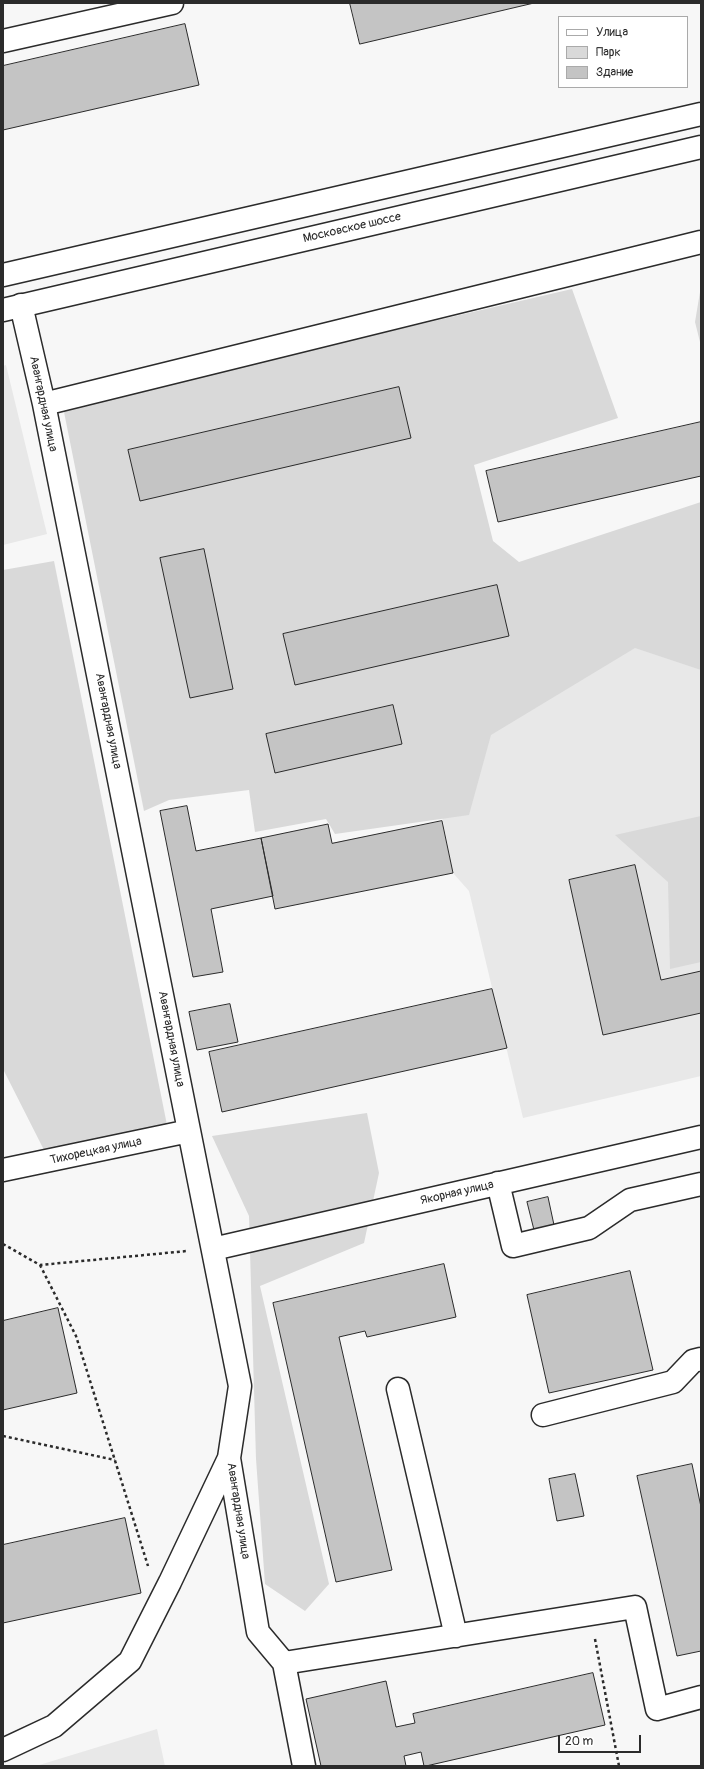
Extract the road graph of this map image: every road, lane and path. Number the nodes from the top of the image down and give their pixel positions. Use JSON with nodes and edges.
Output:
{"nodes":[{"id":1,"x":172,"y":3,"type":"edge"},
{"id":2,"x":3,"y":41,"type":"edge"},
{"id":3,"x":701,"y":114,"type":"edge"},
{"id":4,"x":701,"y":147,"type":"edge"},
{"id":5,"x":701,"y":242,"type":"edge"},
{"id":6,"x":3,"y":275,"type":"edge"},
{"id":7,"x":12,"y":308,"type":"edge"},
{"id":8,"x":44,"y":404,"type":"junction"},
{"id":9,"x":189,"y":1131,"type":"junction"},
{"id":10,"x":701,"y":1137,"type":"edge"},
{"id":11,"x":3,"y":1170,"type":"edge"},
{"id":12,"x":498,"y":1183,"type":"junction"},
{"id":13,"x":701,"y":1184,"type":"edge"},
{"id":14,"x":3,"y":1244,"type":"edge"},
{"id":15,"x":213,"y":1249,"type":"junction"},
{"id":16,"x":40,"y":1265,"type":"junction"},
{"id":17,"x":701,"y":1359,"type":"edge"},
{"id":18,"x":398,"y":1389,"type":"dead end"},
{"id":19,"x":543,"y":1415,"type":"dead end"},
{"id":20,"x":3,"y":1436,"type":"edge"},
{"id":21,"x":229,"y":1458,"type":"junction"},
{"id":22,"x":115,"y":1460,"type":"junction"},
{"id":23,"x":160,"y":1603,"type":"junction"},
{"id":24,"x":590,"y":1614,"type":"junction"},
{"id":25,"x":456,"y":1636,"type":"junction"},
{"id":26,"x":284,"y":1663,"type":"junction"},
{"id":27,"x":701,"y":1697,"type":"edge"},
{"id":28,"x":3,"y":1750,"type":"edge"},
{"id":29,"x":304,"y":1766,"type":"edge"},
{"id":30,"x":619,"y":1766,"type":"edge"}],
"edges":[{"from":1,"to":2,"type":"street"},
{"from":3,"to":6,"type":"street"},
{"from":4,"to":7,"type":"street","name":"Московское шоссе"},
{"from":5,"to":8,"type":"street"},
{"from":7,"to":8,"type":"street","name":"Авангардная улица"},
{"from":8,"to":9,"type":"street","name":"Авангардная улица"},
{"from":9,"to":11,"type":"street","name":"Тихорецкая улица"},
{"from":9,"to":15,"type":"street","name":"Авангардная улица"},
{"from":10,"to":12,"type":"street","name":"Якорная улица"},
{"from":12,"to":13,"type":"street"},
{"from":12,"to":15,"type":"street","name":"Якорная улица"},
{"from":14,"to":16,"type":"path"},
{"from":15,"to":16,"type":"path"},
{"from":15,"to":21,"type":"street","name":"Авангардная улица"},
{"from":16,"to":22,"type":"path"},
{"from":17,"to":19,"type":"street"},
{"from":18,"to":25,"type":"street"},
{"from":20,"to":22,"type":"path"},
{"from":21,"to":23,"type":"street"},
{"from":21,"to":26,"type":"street","name":"Авангардная улица"},
{"from":22,"to":23,"type":"path"},
{"from":23,"to":28,"type":"street"},
{"from":24,"to":25,"type":"street"},
{"from":24,"to":27,"type":"street"},
{"from":24,"to":30,"type":"path"},
{"from":25,"to":26,"type":"street"},
{"from":26,"to":29,"type":"street","name":"Авангардная улица"}]}
